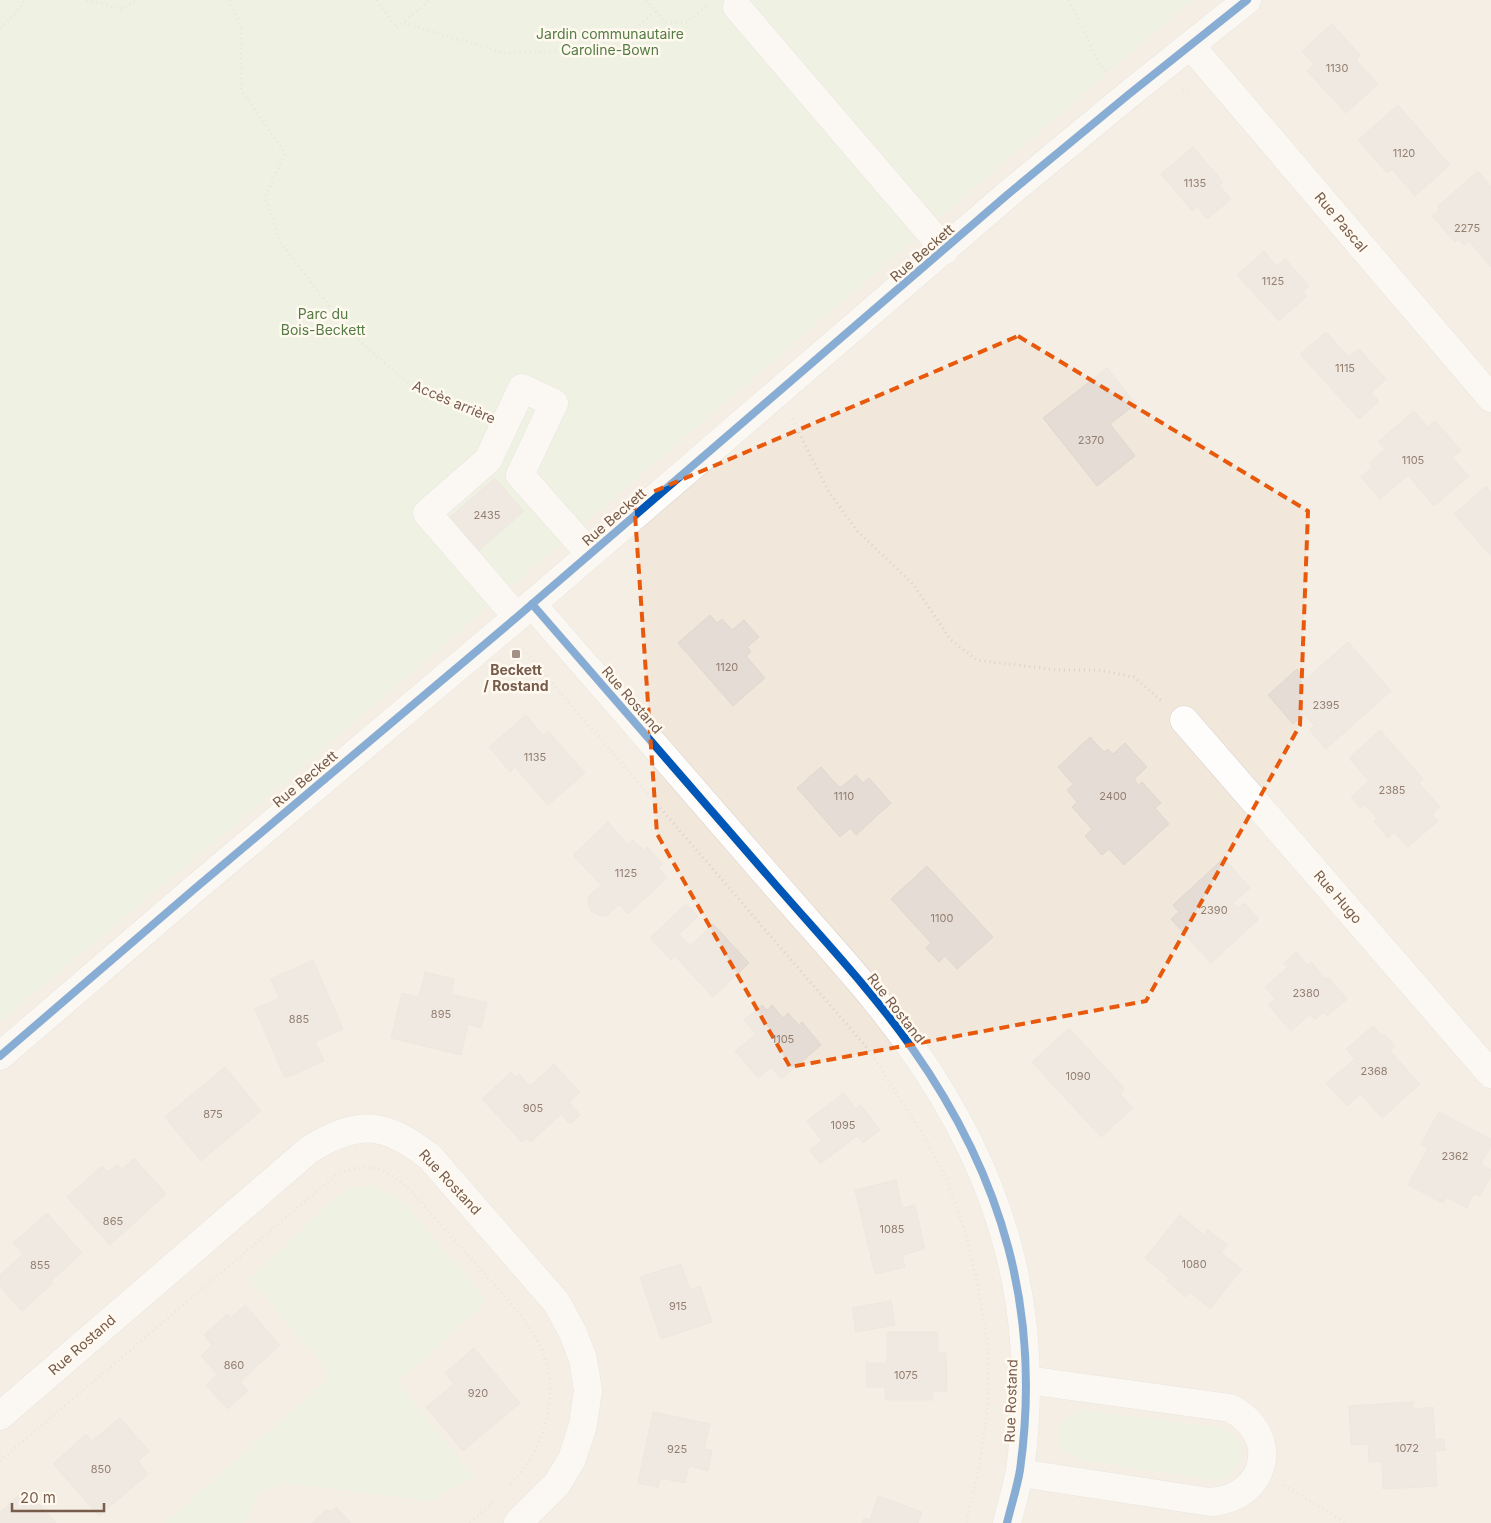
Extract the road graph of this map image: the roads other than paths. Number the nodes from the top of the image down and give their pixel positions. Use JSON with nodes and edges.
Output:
{"nodes":[{"id":1,"x":1247,"y":0,"type":"edge"},
{"id":2,"x":725,"y":4,"type":"edge"},
{"id":3,"x":1191,"y":46,"type":"junction"},
{"id":4,"x":945,"y":250,"type":"junction"},
{"id":5,"x":1488,"y":388,"type":"edge"},
{"id":6,"x":488,"y":460,"type":"junction"},
{"id":7,"x":520,"y":475,"type":"junction"},
{"id":8,"x":590,"y":554,"type":"junction"},
{"id":9,"x":518,"y":616,"type":"junction"},
{"id":10,"x":1184,"y":720,"type":"road end"},
{"id":11,"x":0,"y":1056,"type":"edge"},
{"id":12,"x":1491,"y":1074,"type":"edge"},
{"id":13,"x":1027,"y":1380,"type":"junction"},
{"id":14,"x":3,"y":1406,"type":"edge"},
{"id":15,"x":1020,"y":1473,"type":"junction"},
{"id":16,"x":518,"y":1523,"type":"edge"},
{"id":17,"x":1007,"y":1523,"type":"edge"}],
"edges":[{"from":1,"to":3,"type":"street","name":"Rue Beckett"},
{"from":2,"to":4,"type":"street"},
{"from":3,"to":4,"type":"street","name":"Rue Beckett"},
{"from":3,"to":5,"type":"street","name":"Rue Pascal"},
{"from":4,"to":8,"type":"street","name":"Rue Beckett"},
{"from":6,"to":7,"type":"street"},
{"from":6,"to":7,"type":"street"},
{"from":6,"to":9,"type":"street","name":"Rue Rostand"},
{"from":7,"to":8,"type":"street"},
{"from":8,"to":9,"type":"street","name":"Rue Beckett"},
{"from":9,"to":11,"type":"street","name":"Rue Beckett"},
{"from":9,"to":13,"type":"street","name":"Rue Rostand"},
{"from":10,"to":12,"type":"street","name":"Rue Hugo"},
{"from":13,"to":15,"type":"street","name":"Rue Rostand"},
{"from":13,"to":15,"type":"street","name":"Rue Rostand"},
{"from":14,"to":16,"type":"street","name":"Rue Rostand"},
{"from":15,"to":17,"type":"street","name":"Rue Rostand"}]}
